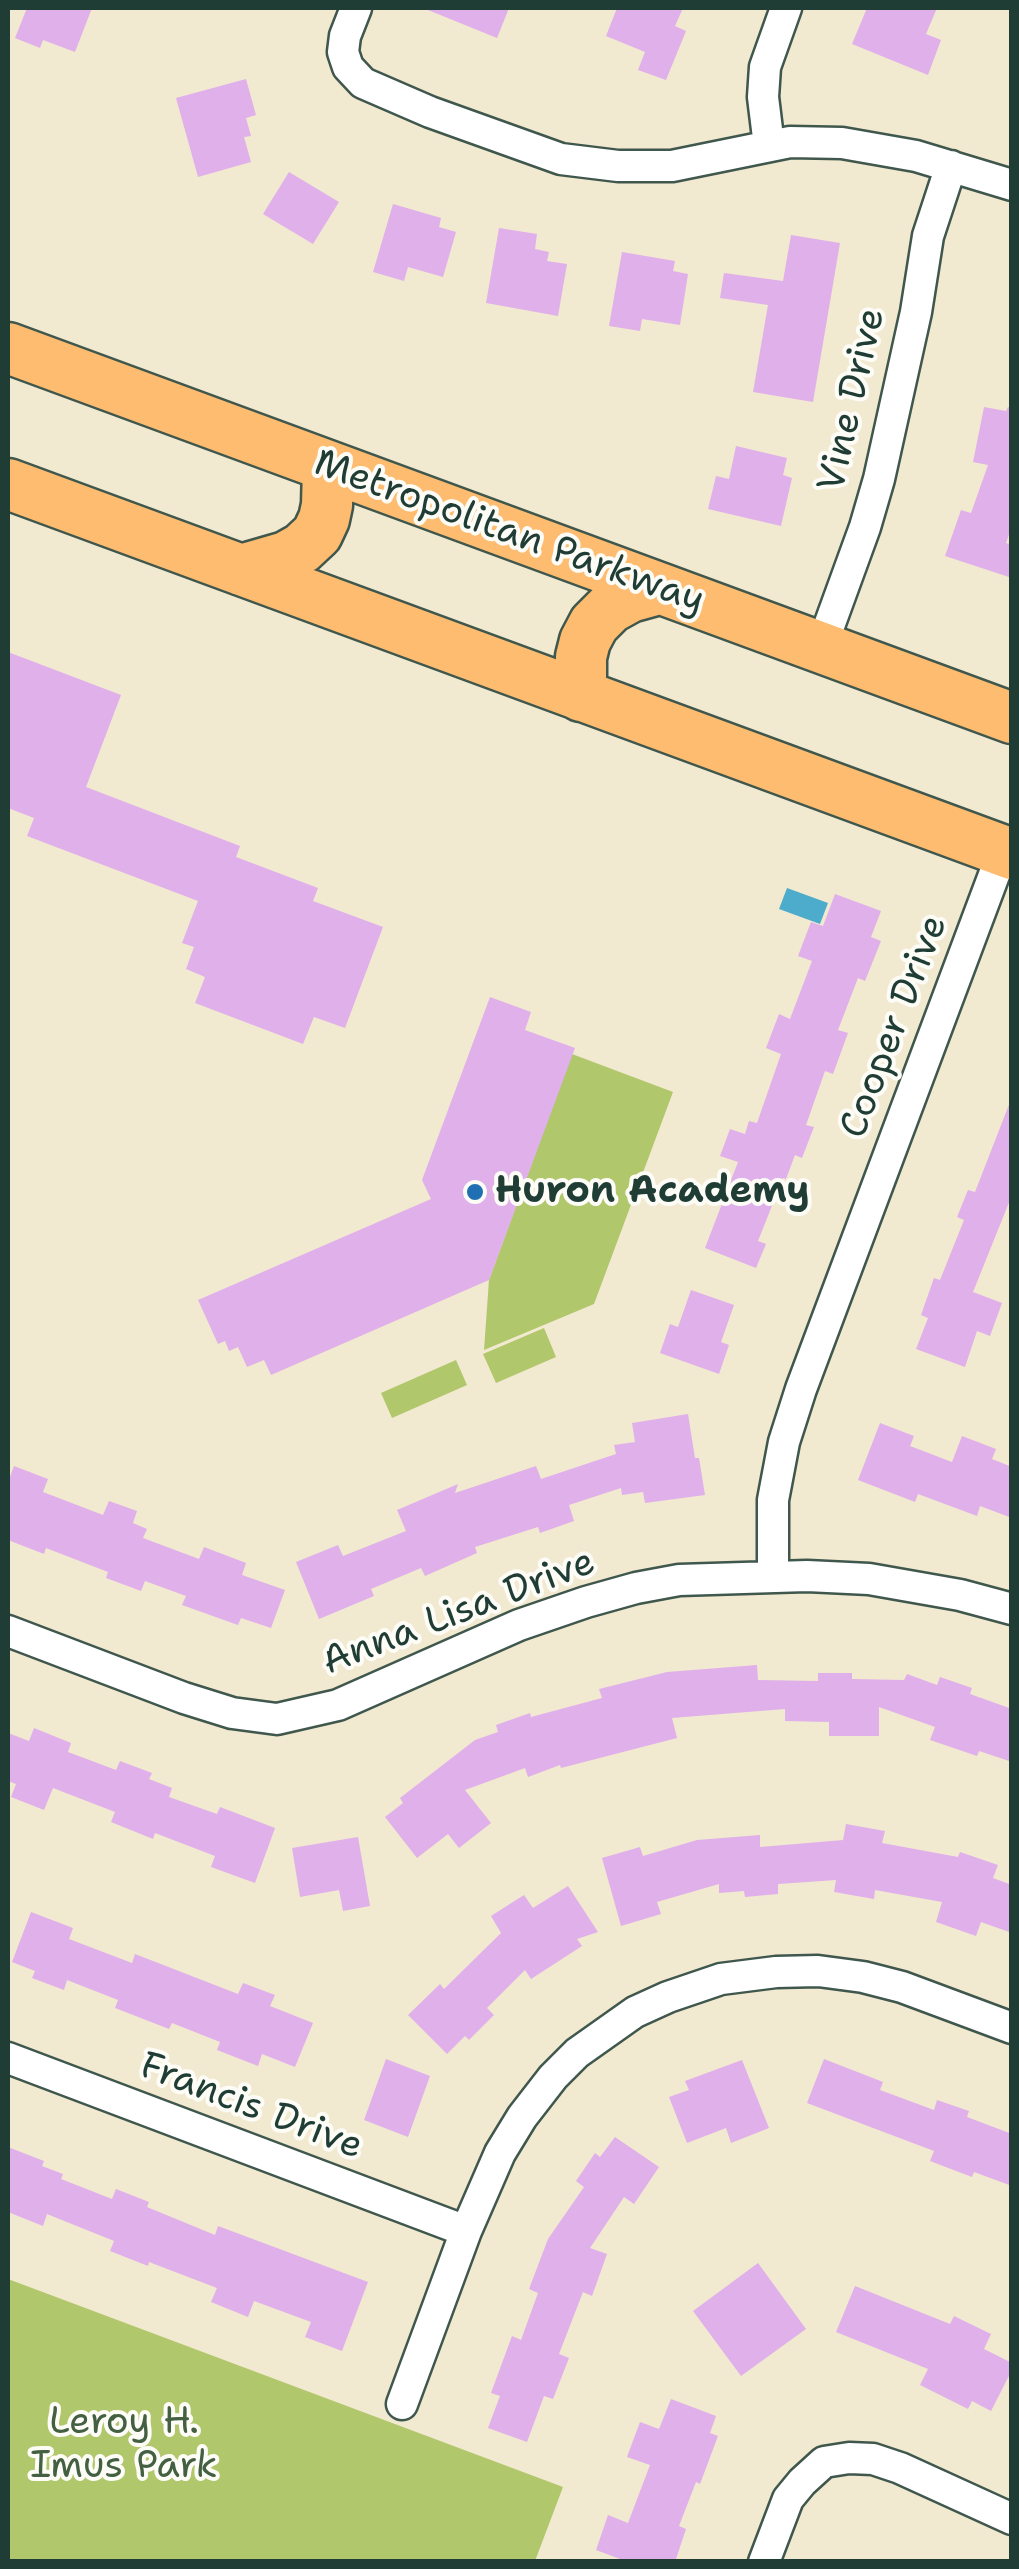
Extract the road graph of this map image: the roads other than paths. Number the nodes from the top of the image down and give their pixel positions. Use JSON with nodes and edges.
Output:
{"nodes":[{"id":1,"x":356,"y":8,"type":"edge"},
{"id":2,"x":786,"y":8,"type":"edge"},
{"id":3,"x":768,"y":146,"type":"junction"},
{"id":4,"x":950,"y":166,"type":"junction"},
{"id":5,"x":1012,"y":185,"type":"edge"},
{"id":6,"x":8,"y":348,"type":"edge"},
{"id":7,"x":328,"y":466,"type":"junction"},
{"id":8,"x":8,"y":484,"type":"edge"},
{"id":9,"x":240,"y":570,"type":"junction"},
{"id":10,"x":658,"y":588,"type":"junction"},
{"id":11,"x":821,"y":648,"type":"junction"},
{"id":12,"x":580,"y":696,"type":"junction"},
{"id":13,"x":1012,"y":718,"type":"edge"},
{"id":14,"x":1007,"y":853,"type":"edge"},
{"id":15,"x":773,"y":1576,"type":"junction"},
{"id":16,"x":1012,"y":1609,"type":"edge"},
{"id":17,"x":8,"y":1632,"type":"edge"},
{"id":18,"x":1012,"y":2028,"type":"edge"},
{"id":19,"x":8,"y":2058,"type":"edge"},
{"id":20,"x":466,"y":2231,"type":"junction"},
{"id":21,"x":402,"y":2404,"type":"dead end"},
{"id":22,"x":1012,"y":2519,"type":"edge"},
{"id":23,"x":764,"y":2562,"type":"edge"}],
"edges":[{"from":1,"to":3,"type":"street"},
{"from":2,"to":3,"type":"street"},
{"from":3,"to":4,"type":"street"},
{"from":4,"to":5,"type":"street"},
{"from":4,"to":11,"type":"street","name":"Vine Drive"},
{"from":6,"to":7,"type":"main road","name":"Metropolitan Parkway"},
{"from":7,"to":9,"type":"main road"},
{"from":7,"to":10,"type":"main road","name":"Metropolitan Parkway"},
{"from":8,"to":9,"type":"main road"},
{"from":9,"to":12,"type":"main road"},
{"from":10,"to":11,"type":"main road","name":"Metropolitan Parkway"},
{"from":10,"to":12,"type":"main road"},
{"from":11,"to":13,"type":"main road","name":"Metropolitan Parkway"},
{"from":12,"to":14,"type":"main road"},
{"from":14,"to":15,"type":"street","name":"Cooper Drive"},
{"from":15,"to":16,"type":"street","name":"Anna Lisa Drive"},
{"from":15,"to":17,"type":"street","name":"Anna Lisa Drive"},
{"from":18,"to":20,"type":"street"},
{"from":19,"to":20,"type":"street","name":"Francis Drive"},
{"from":20,"to":21,"type":"street"},
{"from":22,"to":23,"type":"street"}]}
